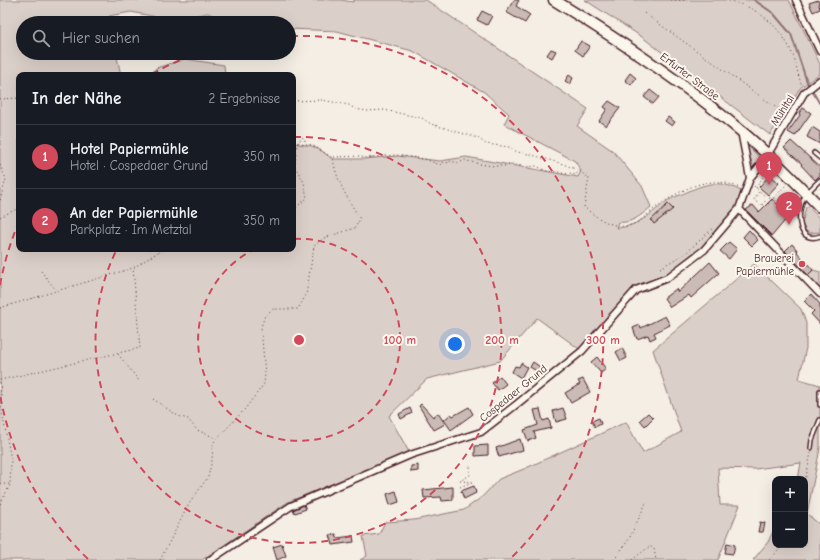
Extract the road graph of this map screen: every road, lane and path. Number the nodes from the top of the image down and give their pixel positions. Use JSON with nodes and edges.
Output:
{"nodes":[{"id":1,"x":554,"y":0,"type":"edge"},
{"id":2,"x":671,"y":0,"type":"edge"},
{"id":3,"x":687,"y":0,"type":"edge"},
{"id":4,"x":725,"y":0,"type":"edge"},
{"id":5,"x":796,"y":0,"type":"edge"},
{"id":6,"x":644,"y":13,"type":"dead end"},
{"id":7,"x":820,"y":51,"type":"edge"},
{"id":8,"x":818,"y":82,"type":"edge"},
{"id":9,"x":804,"y":93,"type":"junction"},
{"id":10,"x":16,"y":98,"type":"edge"},
{"id":11,"x":0,"y":99,"type":"edge"},
{"id":12,"x":296,"y":101,"type":"edge"},
{"id":13,"x":785,"y":115,"type":"dead end"},
{"id":14,"x":741,"y":130,"type":"junction"},
{"id":15,"x":297,"y":143,"type":"junction"},
{"id":16,"x":307,"y":144,"type":"junction"},
{"id":17,"x":814,"y":153,"type":"dead end"},
{"id":18,"x":767,"y":154,"type":"junction"},
{"id":19,"x":296,"y":155,"type":"edge"},
{"id":20,"x":333,"y":158,"type":"junction"},
{"id":21,"x":820,"y":158,"type":"edge"},
{"id":22,"x":0,"y":165,"type":"edge"},
{"id":23,"x":771,"y":166,"type":"dead end"},
{"id":24,"x":296,"y":169,"type":"edge"},
{"id":25,"x":578,"y":170,"type":"junction"},
{"id":26,"x":750,"y":178,"type":"junction"},
{"id":27,"x":820,"y":180,"type":"edge"},
{"id":28,"x":756,"y":189,"type":"junction"},
{"id":29,"x":782,"y":189,"type":"dead end"},
{"id":30,"x":743,"y":190,"type":"dead end"},
{"id":31,"x":803,"y":190,"type":"junction"},
{"id":32,"x":759,"y":192,"type":"junction"},
{"id":33,"x":767,"y":198,"type":"junction"},
{"id":34,"x":774,"y":198,"type":"junction"},
{"id":35,"x":0,"y":201,"type":"edge"},
{"id":36,"x":768,"y":204,"type":"dead end"},
{"id":37,"x":296,"y":207,"type":"edge"},
{"id":38,"x":820,"y":207,"type":"edge"},
{"id":39,"x":16,"y":209,"type":"edge"},
{"id":40,"x":739,"y":209,"type":"junction"},
{"id":41,"x":791,"y":213,"type":"dead end"},
{"id":42,"x":0,"y":217,"type":"edge"},
{"id":43,"x":716,"y":225,"type":"dead end"},
{"id":44,"x":820,"y":236,"type":"edge"},
{"id":45,"x":158,"y":252,"type":"edge"},
{"id":46,"x":133,"y":268,"type":"junction"},
{"id":47,"x":660,"y":268,"type":"dead end"},
{"id":48,"x":41,"y":271,"type":"dead end"},
{"id":49,"x":56,"y":290,"type":"junction"},
{"id":50,"x":820,"y":294,"type":"edge"},
{"id":51,"x":0,"y":308,"type":"edge"},
{"id":52,"x":117,"y":353,"type":"junction"},
{"id":53,"x":0,"y":380,"type":"edge"},
{"id":54,"x":140,"y":382,"type":"dead end"},
{"id":55,"x":820,"y":391,"type":"edge"},
{"id":56,"x":153,"y":400,"type":"dead end"},
{"id":57,"x":820,"y":405,"type":"edge"},
{"id":58,"x":820,"y":420,"type":"edge"},
{"id":59,"x":216,"y":438,"type":"junction"},
{"id":60,"x":811,"y":448,"type":"joint"},
{"id":61,"x":470,"y":465,"type":"dead end"},
{"id":62,"x":806,"y":476,"type":"edge"},
{"id":63,"x":0,"y":484,"type":"edge"},
{"id":64,"x":10,"y":484,"type":"junction"},
{"id":65,"x":460,"y":487,"type":"dead end"},
{"id":66,"x":647,"y":500,"type":"dead end"},
{"id":67,"x":0,"y":504,"type":"edge"},
{"id":68,"x":781,"y":548,"type":"edge"},
{"id":69,"x":160,"y":560,"type":"edge"},
{"id":70,"x":210,"y":560,"type":"edge"},
{"id":71,"x":614,"y":560,"type":"edge"},
{"id":72,"x":632,"y":560,"type":"edge"},
{"id":73,"x":656,"y":560,"type":"edge"},
{"id":74,"x":769,"y":560,"type":"edge"}],
"edges":[{"from":1,"to":14,"type":"main road","name":"Erfurter Straße"},
{"from":2,"to":3,"type":"path"},
{"from":4,"to":9,"type":"path"},
{"from":5,"to":7,"type":"street"},
{"from":6,"to":13,"type":"path"},
{"from":8,"to":9,"type":"street","name":"Mühltal"},
{"from":9,"to":18,"type":"street","name":"Mühltal"},
{"from":10,"to":11,"type":"path"},
{"from":12,"to":25,"type":"path"},
{"from":14,"to":18,"type":"main road","name":"Erfurter Straße"},
{"from":14,"to":26,"type":"street"},
{"from":15,"to":16,"type":"path"},
{"from":15,"to":16,"type":"path"},
{"from":15,"to":19,"type":"path"},
{"from":16,"to":20,"type":"path"},
{"from":17,"to":21,"type":"lane"},
{"from":18,"to":26,"type":"street","name":"Cospedaer Grund"},
{"from":18,"to":31,"type":"main road","name":"Erfurter Straße"},
{"from":20,"to":25,"type":"path"},
{"from":20,"to":59,"type":"path"},
{"from":22,"to":35,"type":"path"},
{"from":23,"to":28,"type":"path"},
{"from":24,"to":37,"type":"path"},
{"from":25,"to":30,"type":"path"},
{"from":26,"to":28,"type":"path"},
{"from":26,"to":40,"type":"street","name":"Cospedaer Grund"},
{"from":27,"to":31,"type":"lane"},
{"from":28,"to":32,"type":"path"},
{"from":29,"to":34,"type":"path"},
{"from":31,"to":38,"type":"main road","name":"Erfurter Straße"},
{"from":31,"to":44,"type":"lane"},
{"from":32,"to":33,"type":"path"},
{"from":32,"to":33,"type":"path"},
{"from":33,"to":34,"type":"path"},
{"from":34,"to":36,"type":"path"},
{"from":34,"to":41,"type":"path"},
{"from":39,"to":42,"type":"path"},
{"from":40,"to":50,"type":"street"},
{"from":40,"to":70,"type":"street","name":"Cospedaer Grund"},
{"from":43,"to":47,"type":"path"},
{"from":45,"to":46,"type":"path"},
{"from":46,"to":49,"type":"path"},
{"from":46,"to":52,"type":"path"},
{"from":48,"to":49,"type":"path"},
{"from":49,"to":51,"type":"path"},
{"from":52,"to":53,"type":"path"},
{"from":52,"to":54,"type":"path"},
{"from":53,"to":64,"type":"path"},
{"from":55,"to":57,"type":"lane"},
{"from":56,"to":59,"type":"path"},
{"from":58,"to":60,"type":"lane"},
{"from":59,"to":69,"type":"path"},
{"from":60,"to":62,"type":"path"},
{"from":61,"to":65,"type":"path"},
{"from":63,"to":64,"type":"path"},
{"from":64,"to":67,"type":"path"},
{"from":66,"to":71,"type":"path"},
{"from":68,"to":74,"type":"path"},
{"from":72,"to":73,"type":"path"}]}
